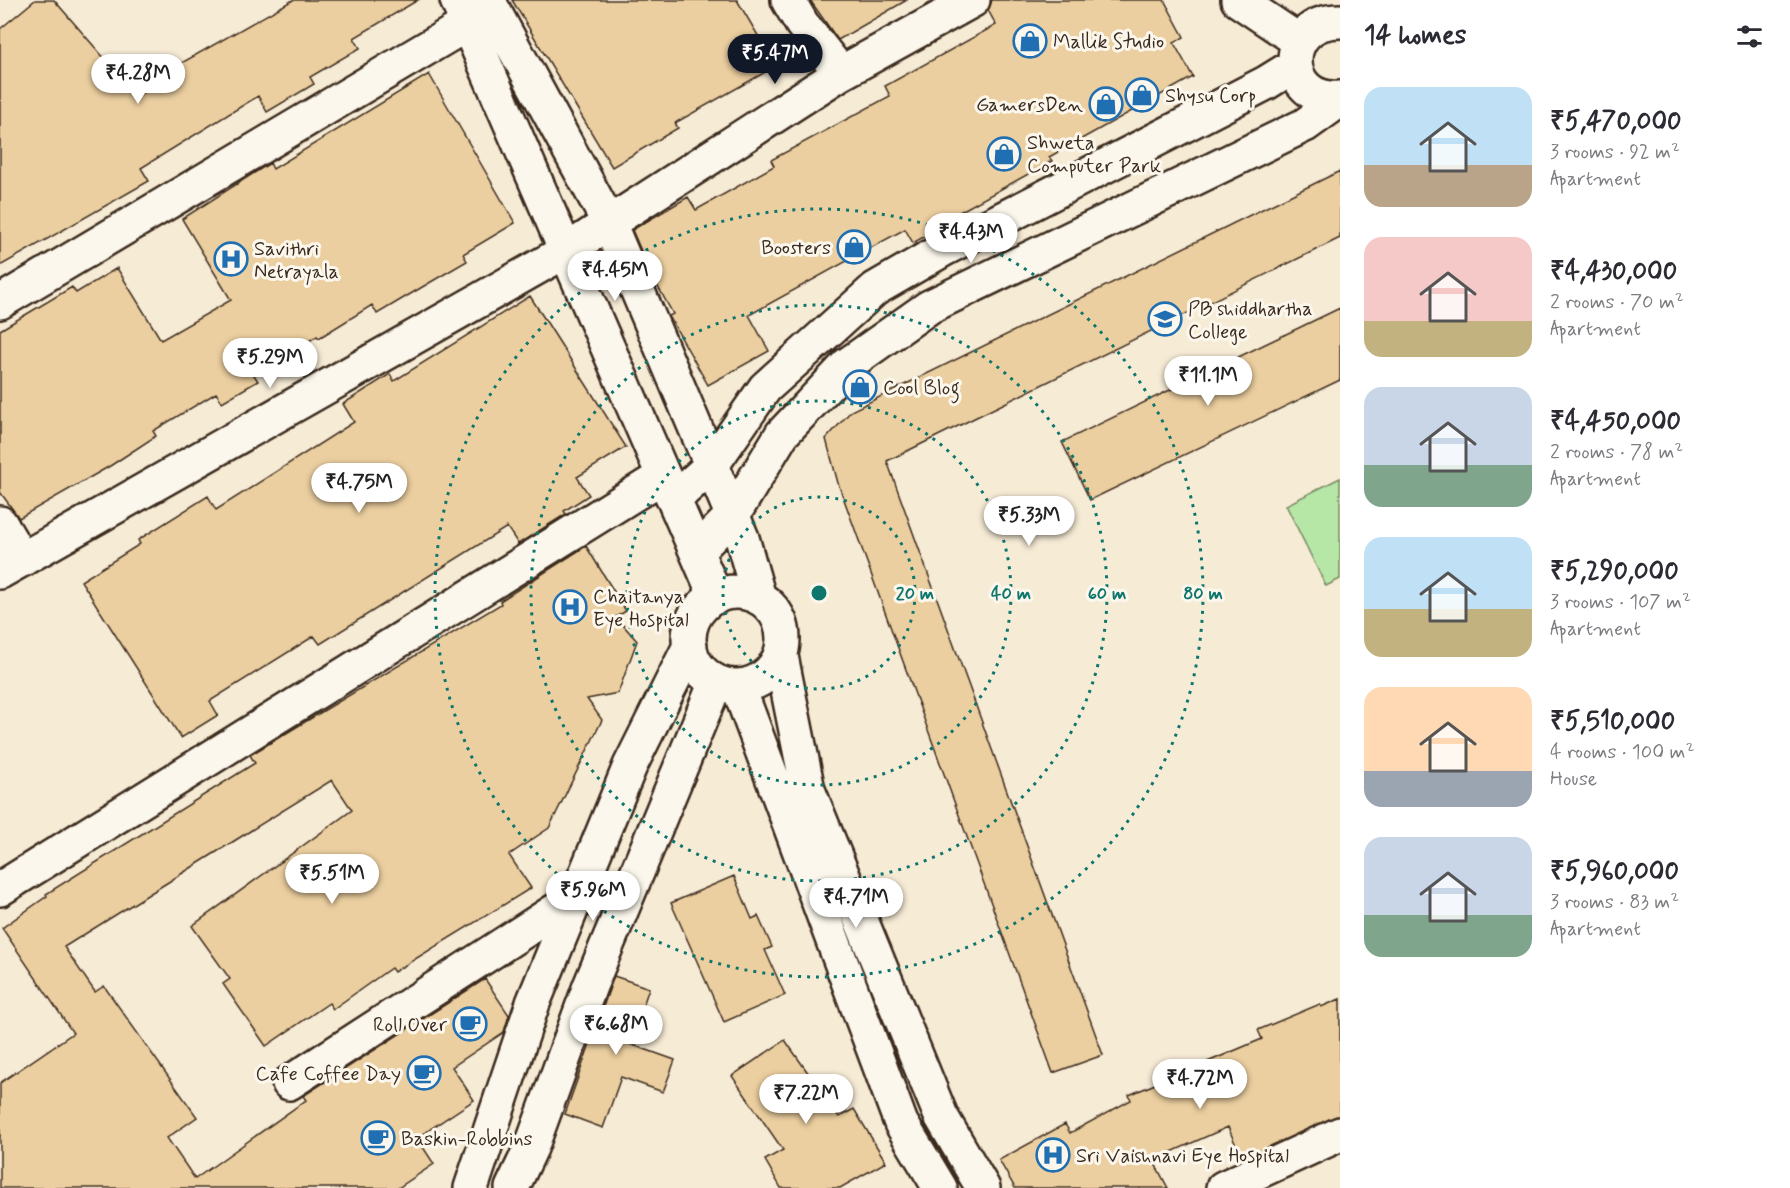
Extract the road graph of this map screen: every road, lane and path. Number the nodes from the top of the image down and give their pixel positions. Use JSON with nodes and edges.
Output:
{"nodes":[{"id":1,"x":788,"y":0,"type":"edge"},
{"id":2,"x":973,"y":0,"type":"edge"},
{"id":3,"x":1238,"y":0,"type":"edge"},
{"id":4,"x":472,"y":8,"type":"edge"},
{"id":5,"x":1324,"y":14,"type":"edge"},
{"id":6,"x":1297,"y":53,"type":"junction"},
{"id":7,"x":841,"y":73,"type":"junction"},
{"id":8,"x":1340,"y":99,"type":"edge"},
{"id":9,"x":609,"y":223,"type":"junction"},
{"id":10,"x":566,"y":251,"type":"junction"},
{"id":11,"x":0,"y":302,"type":"edge"},
{"id":12,"x":712,"y":465,"type":"junction"},
{"id":13,"x":669,"y":487,"type":"junction"},
{"id":14,"x":733,"y":515,"type":"junction"},
{"id":15,"x":0,"y":523,"type":"edge"},
{"id":16,"x":696,"y":551,"type":"junction"},
{"id":17,"x":11,"y":566,"type":"edge"},
{"id":18,"x":716,"y":597,"type":"junction"},
{"id":19,"x":759,"y":598,"type":"junction"},
{"id":20,"x":690,"y":646,"type":"junction"},
{"id":21,"x":781,"y":656,"type":"junction"},
{"id":22,"x":727,"y":684,"type":"junction"},
{"id":23,"x":0,"y":889,"type":"edge"},
{"id":24,"x":575,"y":898,"type":"junction"},
{"id":25,"x":289,"y":1083,"type":"dead end"},
{"id":26,"x":1340,"y":1134,"type":"edge"},
{"id":27,"x":471,"y":1188,"type":"edge"},
{"id":28,"x":512,"y":1188,"type":"edge"},
{"id":29,"x":940,"y":1188,"type":"edge"},
{"id":30,"x":983,"y":1188,"type":"edge"},
{"id":31,"x":1223,"y":1188,"type":"edge"}],
"edges":[{"from":1,"to":7,"type":"street"},
{"from":2,"to":7,"type":"street"},
{"from":3,"to":6,"type":"street"},
{"from":4,"to":9,"type":"street"},
{"from":4,"to":10,"type":"street"},
{"from":4,"to":11,"type":"street"},
{"from":5,"to":6,"type":"street"},
{"from":6,"to":8,"type":"street"},
{"from":6,"to":12,"type":"street"},
{"from":7,"to":9,"type":"street"},
{"from":8,"to":14,"type":"street"},
{"from":9,"to":10,"type":"street"},
{"from":9,"to":12,"type":"street"},
{"from":10,"to":13,"type":"street"},
{"from":10,"to":17,"type":"street"},
{"from":12,"to":13,"type":"street"},
{"from":12,"to":14,"type":"street"},
{"from":13,"to":16,"type":"street"},
{"from":13,"to":23,"type":"street"},
{"from":14,"to":16,"type":"street"},
{"from":14,"to":19,"type":"street"},
{"from":15,"to":17,"type":"street"},
{"from":16,"to":18,"type":"street"},
{"from":18,"to":19,"type":"street"},
{"from":18,"to":20,"type":"street"},
{"from":19,"to":21,"type":"street"},
{"from":20,"to":22,"type":"street"},
{"from":20,"to":24,"type":"street"},
{"from":21,"to":22,"type":"street"},
{"from":21,"to":30,"type":"street"},
{"from":22,"to":28,"type":"street"},
{"from":22,"to":29,"type":"street"},
{"from":24,"to":25,"type":"street"},
{"from":24,"to":27,"type":"street"},
{"from":26,"to":31,"type":"street"}]}
